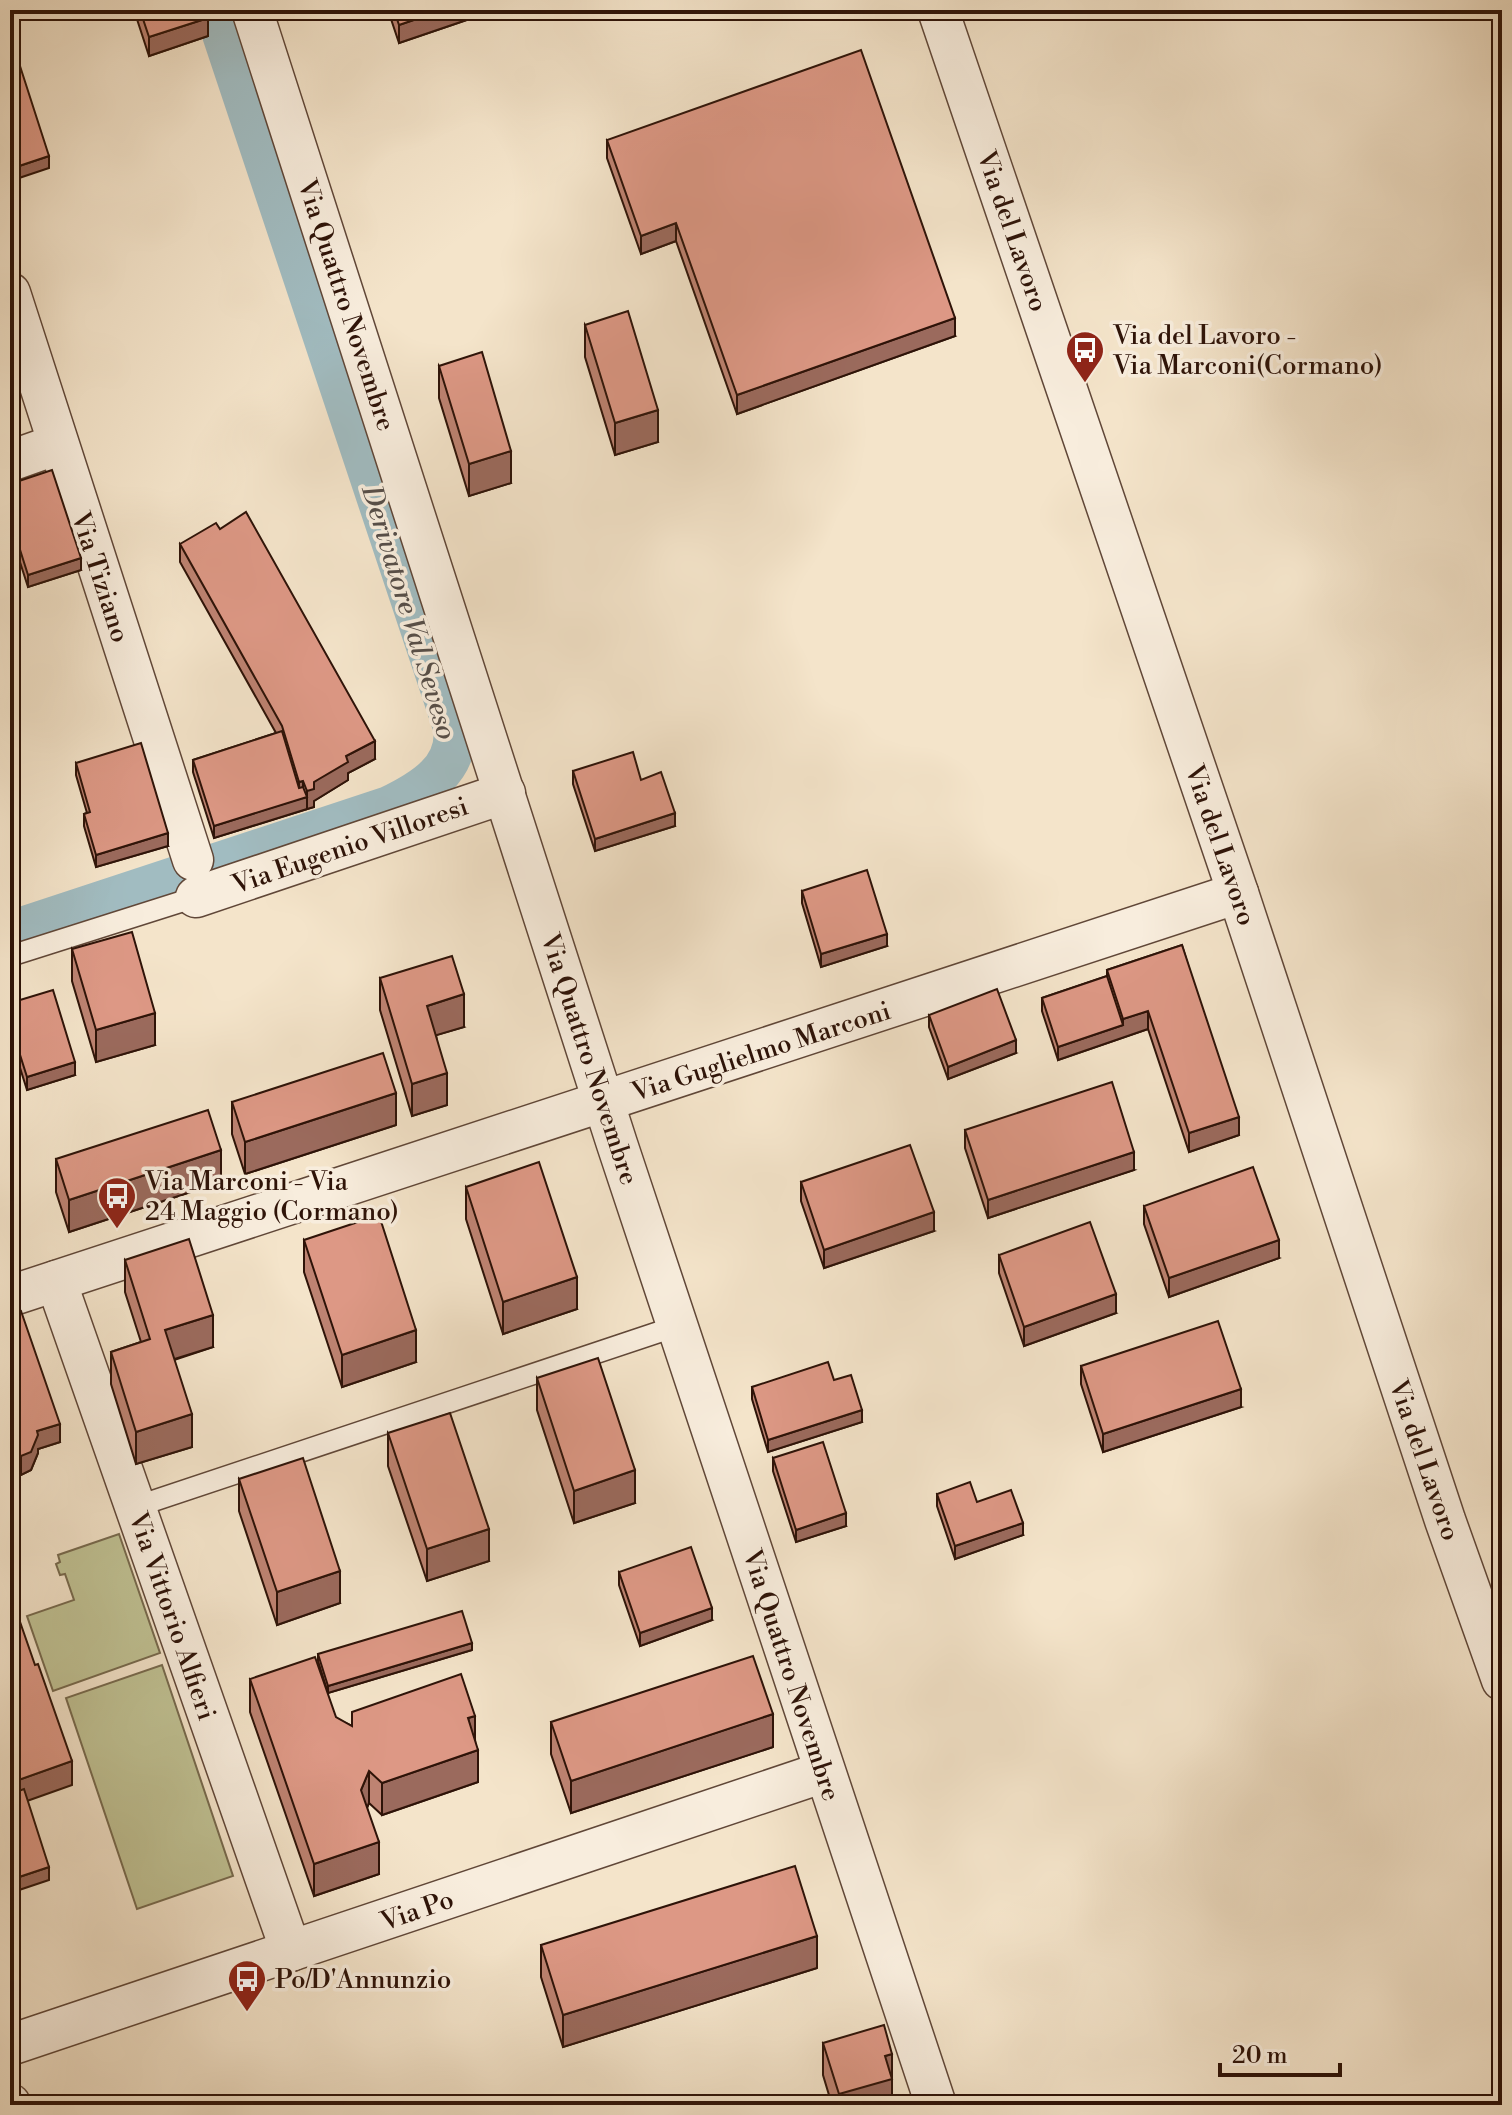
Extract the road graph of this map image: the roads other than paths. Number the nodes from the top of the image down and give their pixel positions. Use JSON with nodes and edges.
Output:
{"nodes":[{"id":1,"x":252,"y":10,"type":"edge"},
{"id":2,"x":938,"y":10,"type":"edge"},
{"id":3,"x":10,"y":293,"type":"edge"},
{"id":4,"x":58,"y":444,"type":"junction"},
{"id":5,"x":10,"y":461,"type":"edge"},
{"id":6,"x":505,"y":793,"type":"junction"},
{"id":7,"x":194,"y":879,"type":"junction"},
{"id":8,"x":1238,"y":893,"type":"junction"},
{"id":9,"x":10,"y":956,"type":"edge"},
{"id":10,"x":605,"y":1102,"type":"junction"},
{"id":11,"x":56,"y":1281,"type":"junction"},
{"id":12,"x":10,"y":1296,"type":"edge"},
{"id":13,"x":677,"y":1326,"type":"junction"},
{"id":14,"x":135,"y":1507,"type":"junction"},
{"id":15,"x":1502,"y":1680,"type":"edge"},
{"id":16,"x":824,"y":1772,"type":"junction"},
{"id":17,"x":291,"y":1951,"type":"junction"},
{"id":18,"x":10,"y":2045,"type":"edge"},
{"id":19,"x":936,"y":2105,"type":"edge"}],
"edges":[{"from":1,"to":6,"type":"street","name":"Via Quattro Novembre"},
{"from":2,"to":8,"type":"street","name":"Via del Lavoro"},
{"from":3,"to":4,"type":"street","name":"Via Tiziano"},
{"from":4,"to":5,"type":"street"},
{"from":4,"to":7,"type":"street","name":"Via Tiziano"},
{"from":6,"to":7,"type":"street","name":"Via Eugenio Villoresi"},
{"from":6,"to":10,"type":"street","name":"Via Quattro Novembre"},
{"from":7,"to":9,"type":"lane"},
{"from":8,"to":10,"type":"street","name":"Via Guglielmo Marconi"},
{"from":8,"to":15,"type":"street","name":"Via del Lavoro"},
{"from":10,"to":11,"type":"street","name":"Via Guglielmo Marconi"},
{"from":10,"to":13,"type":"street","name":"Via Quattro Novembre"},
{"from":11,"to":12,"type":"street","name":"Via Guglielmo Marconi"},
{"from":11,"to":14,"type":"street","name":"Via Vittorio Alfieri"},
{"from":13,"to":14,"type":"lane"},
{"from":13,"to":16,"type":"street","name":"Via Quattro Novembre"},
{"from":14,"to":17,"type":"street","name":"Via Vittorio Alfieri"},
{"from":16,"to":17,"type":"street","name":"Via Po"},
{"from":16,"to":19,"type":"street","name":"Via Quattro Novembre"},
{"from":17,"to":18,"type":"street","name":"Via Po"}]}
